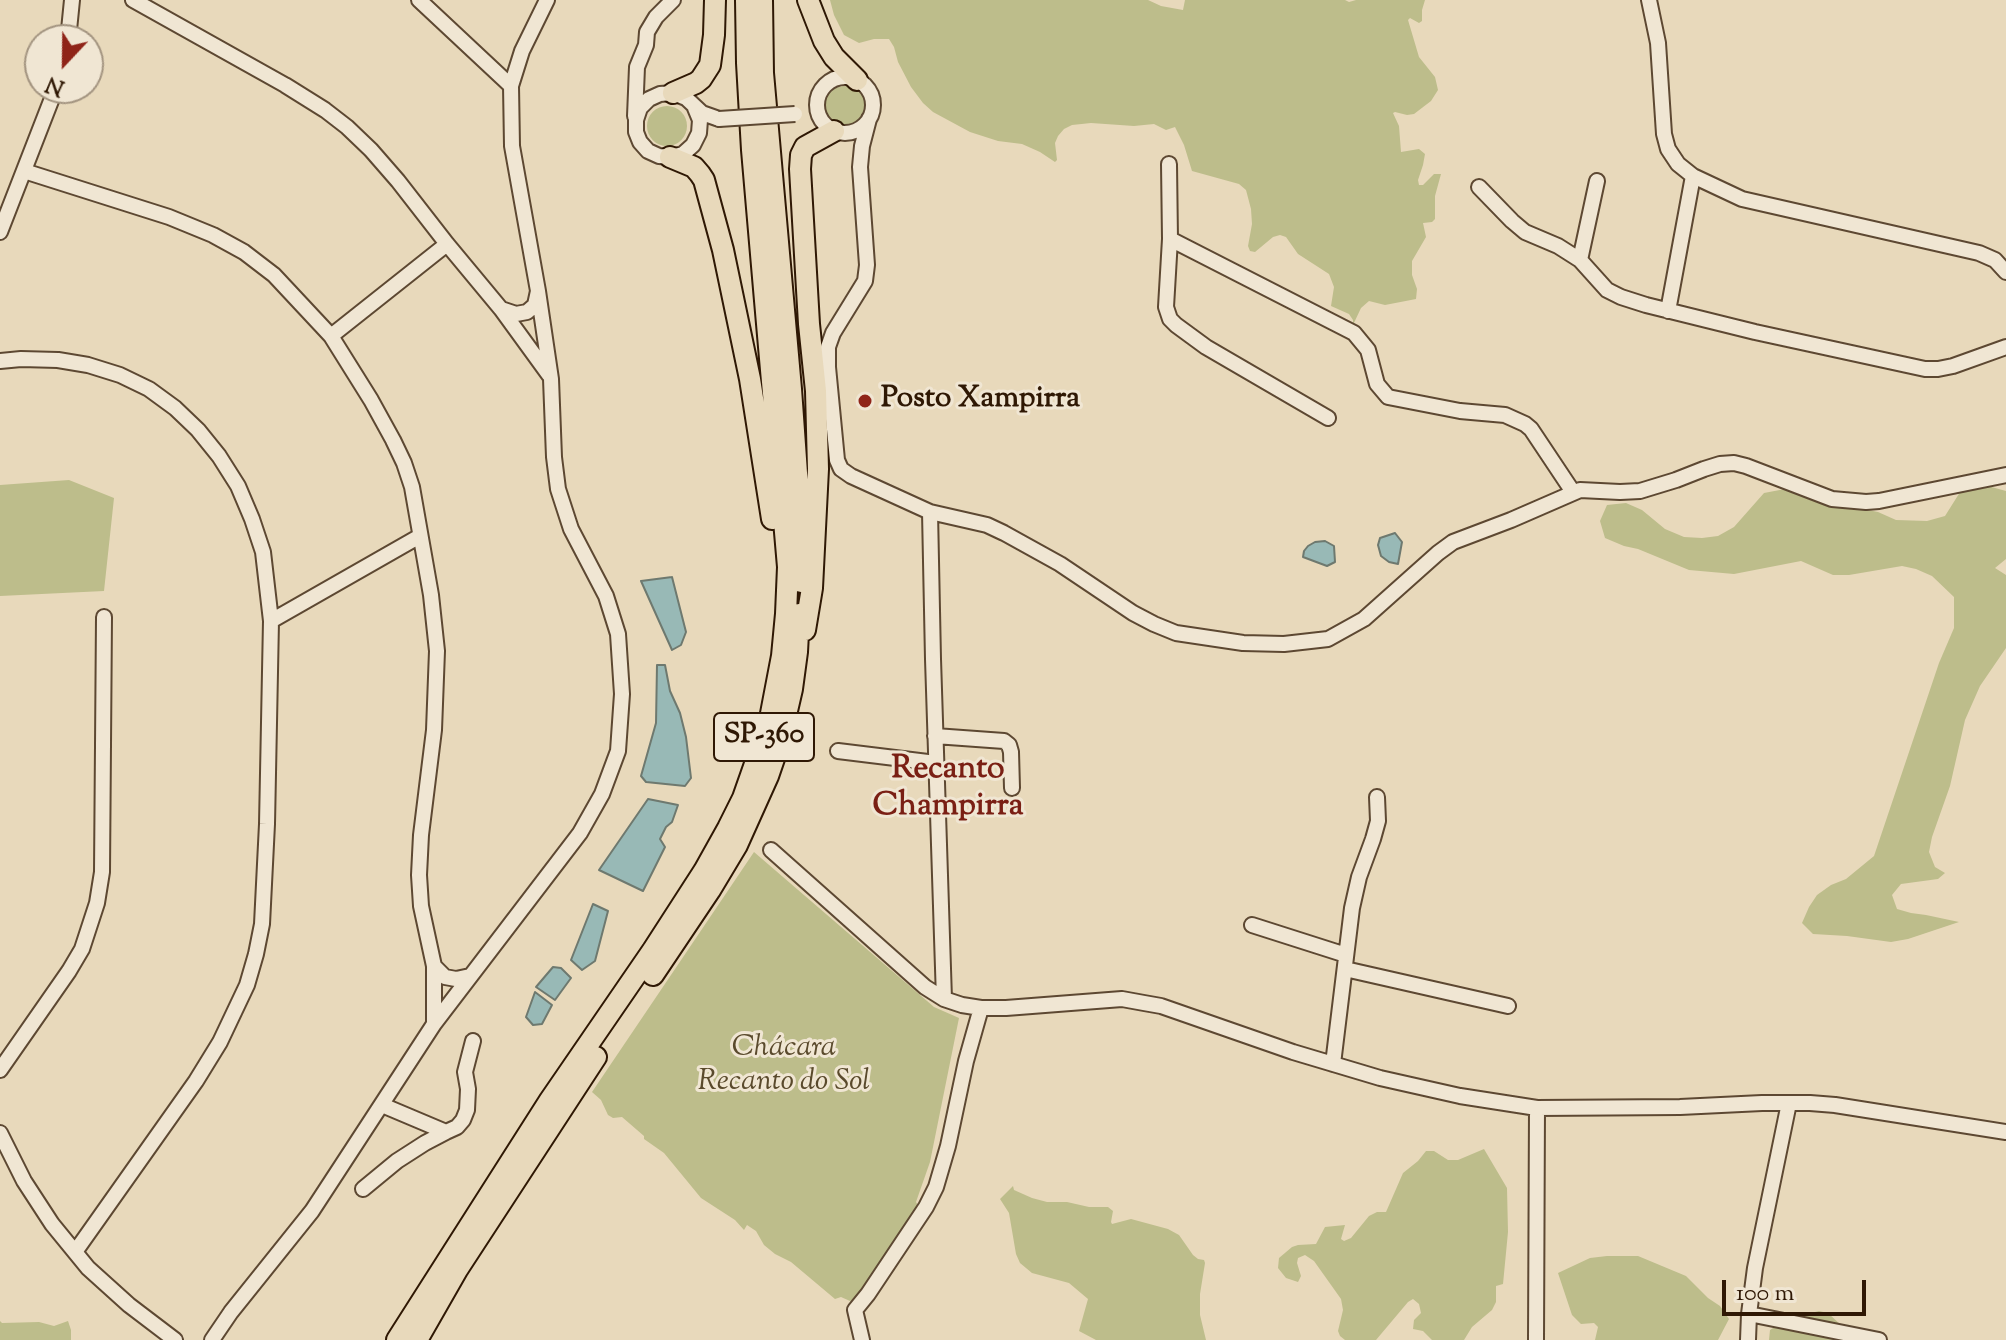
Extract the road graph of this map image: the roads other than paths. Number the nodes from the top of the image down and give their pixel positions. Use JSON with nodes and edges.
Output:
{"nodes":[{"id":1,"x":72,"y":0,"type":"edge"},
{"id":2,"x":133,"y":0,"type":"edge"},
{"id":3,"x":419,"y":0,"type":"edge"},
{"id":4,"x":547,"y":0,"type":"edge"},
{"id":5,"x":673,"y":0,"type":"edge"},
{"id":6,"x":715,"y":0,"type":"edge"},
{"id":7,"x":746,"y":0,"type":"edge"},
{"id":8,"x":762,"y":0,"type":"edge"},
{"id":9,"x":808,"y":0,"type":"edge"},
{"id":10,"x":1649,"y":0,"type":"edge"},
{"id":11,"x":70,"y":24,"type":"edge"},
{"id":12,"x":642,"y":57,"type":"junction"},
{"id":13,"x":857,"y":80,"type":"junction"},
{"id":14,"x":511,"y":86,"type":"junction"},
{"id":15,"x":667,"y":94,"type":"junction"},
{"id":16,"x":818,"y":94,"type":"junction"},
{"id":17,"x":50,"y":104,"type":"edge"},
{"id":18,"x":695,"y":108,"type":"junction"},
{"id":19,"x":797,"y":114,"type":"junction"},
{"id":20,"x":719,"y":119,"type":"junction"},
{"id":21,"x":869,"y":119,"type":"junction"},
{"id":22,"x":636,"y":120,"type":"junction"},
{"id":23,"x":834,"y":130,"type":"junction"},
{"id":24,"x":699,"y":133,"type":"junction"},
{"id":25,"x":670,"y":157,"type":"junction"},
{"id":26,"x":1169,"y":164,"type":"dead end"},
{"id":27,"x":860,"y":167,"type":"junction"},
{"id":28,"x":24,"y":171,"type":"junction"},
{"id":29,"x":1693,"y":176,"type":"junction"},
{"id":30,"x":1597,"y":181,"type":"dead end"},
{"id":31,"x":1479,"y":187,"type":"dead end"},
{"id":32,"x":0,"y":232,"type":"edge"},
{"id":33,"x":1170,"y":239,"type":"junction"},
{"id":34,"x":447,"y":244,"type":"junction"},
{"id":35,"x":1580,"y":260,"type":"junction"},
{"id":36,"x":2006,"y":272,"type":"edge"},
{"id":37,"x":538,"y":291,"type":"junction"},
{"id":38,"x":501,"y":309,"type":"junction"},
{"id":39,"x":1668,"y":311,"type":"junction"},
{"id":40,"x":331,"y":336,"type":"junction"},
{"id":41,"x":2006,"y":347,"type":"edge"},
{"id":42,"x":0,"y":361,"type":"edge"},
{"id":43,"x":551,"y":379,"type":"junction"},
{"id":44,"x":1328,"y":418,"type":"dead end"},
{"id":45,"x":2006,"y":475,"type":"edge"},
{"id":46,"x":1573,"y":492,"type":"junction"},
{"id":47,"x":930,"y":512,"type":"junction"},
{"id":48,"x":420,"y":536,"type":"junction"},
{"id":49,"x":104,"y":617,"type":"dead end"},
{"id":50,"x":271,"y":621,"type":"junction"},
{"id":51,"x":789,"y":654,"type":"junction"},
{"id":52,"x":935,"y":736,"type":"junction"},
{"id":53,"x":838,"y":751,"type":"dead end"},
{"id":54,"x":936,"y":763,"type":"junction"},
{"id":55,"x":1012,"y":788,"type":"dead end"},
{"id":56,"x":1377,"y":797,"type":"dead end"},
{"id":57,"x":771,"y":850,"type":"dead end"},
{"id":58,"x":1252,"y":925,"type":"dead end"},
{"id":59,"x":1346,"y":962,"type":"junction"},
{"id":60,"x":434,"y":966,"type":"junction"},
{"id":61,"x":470,"y":976,"type":"junction"},
{"id":62,"x":944,"y":999,"type":"junction"},
{"id":63,"x":1508,"y":1006,"type":"dead end"},
{"id":64,"x":981,"y":1008,"type":"junction"},
{"id":65,"x":434,"y":1024,"type":"junction"},
{"id":66,"x":473,"y":1041,"type":"dead end"},
{"id":67,"x":1333,"y":1064,"type":"junction"},
{"id":68,"x":0,"y":1070,"type":"edge"},
{"id":69,"x":1789,"y":1103,"type":"junction"},
{"id":70,"x":382,"y":1105,"type":"junction"},
{"id":71,"x":1537,"y":1108,"type":"junction"},
{"id":72,"x":446,"y":1132,"type":"junction"},
{"id":73,"x":2006,"y":1132,"type":"edge"},
{"id":74,"x":0,"y":1133,"type":"edge"},
{"id":75,"x":363,"y":1189,"type":"dead end"},
{"id":76,"x":75,"y":1252,"type":"junction"},
{"id":77,"x":1749,"y":1314,"type":"junction"},
{"id":78,"x":175,"y":1340,"type":"edge"},
{"id":79,"x":212,"y":1340,"type":"edge"},
{"id":80,"x":397,"y":1340,"type":"edge"},
{"id":81,"x":417,"y":1340,"type":"edge"},
{"id":82,"x":862,"y":1340,"type":"edge"},
{"id":83,"x":1536,"y":1340,"type":"edge"},
{"id":84,"x":1748,"y":1340,"type":"edge"},
{"id":85,"x":1879,"y":1340,"type":"edge"}],
"edges":[{"from":1,"to":11,"type":"street"},
{"from":2,"to":34,"type":"street"},
{"from":3,"to":14,"type":"street"},
{"from":4,"to":14,"type":"street"},
{"from":5,"to":12,"type":"street"},
{"from":6,"to":15,"type":"highway"},
{"from":7,"to":51,"type":"highway","number":"SP-360"},
{"from":8,"to":51,"type":"highway","number":"SP-360"},
{"from":9,"to":13,"type":"highway"},
{"from":10,"to":29,"type":"street"},
{"from":12,"to":15,"type":"street"},
{"from":12,"to":22,"type":"street"},
{"from":13,"to":16,"type":"street"},
{"from":13,"to":21,"type":"street"},
{"from":14,"to":37,"type":"street"},
{"from":15,"to":18,"type":"street"},
{"from":15,"to":22,"type":"street"},
{"from":16,"to":19,"type":"street"},
{"from":16,"to":23,"type":"street"},
{"from":17,"to":28,"type":"street"},
{"from":18,"to":20,"type":"street"},
{"from":18,"to":24,"type":"street"},
{"from":19,"to":20,"type":"street","bridge":true},
{"from":19,"to":23,"type":"street"},
{"from":20,"to":24,"type":"street"},
{"from":21,"to":23,"type":"street"},
{"from":21,"to":27,"type":"street"},
{"from":22,"to":25,"type":"street"},
{"from":23,"to":27,"type":"street"},
{"from":23,"to":51,"type":"highway"},
{"from":24,"to":25,"type":"street"},
{"from":25,"to":51,"type":"highway"},
{"from":26,"to":33,"type":"street"},
{"from":27,"to":47,"type":"street"},
{"from":28,"to":32,"type":"street"},
{"from":28,"to":40,"type":"street"},
{"from":29,"to":36,"type":"street"},
{"from":29,"to":39,"type":"street"},
{"from":30,"to":35,"type":"street"},
{"from":31,"to":35,"type":"street"},
{"from":33,"to":44,"type":"street"},
{"from":33,"to":46,"type":"street"},
{"from":34,"to":38,"type":"street"},
{"from":34,"to":40,"type":"street"},
{"from":35,"to":39,"type":"street"},
{"from":37,"to":38,"type":"street"},
{"from":37,"to":43,"type":"street"},
{"from":38,"to":43,"type":"street"},
{"from":39,"to":41,"type":"street"},
{"from":40,"to":48,"type":"street"},
{"from":42,"to":50,"type":"street"},
{"from":43,"to":61,"type":"street"},
{"from":45,"to":46,"type":"street"},
{"from":46,"to":47,"type":"street"},
{"from":47,"to":52,"type":"street"},
{"from":48,"to":50,"type":"street"},
{"from":48,"to":60,"type":"street"},
{"from":49,"to":68,"type":"street"},
{"from":50,"to":76,"type":"street"},
{"from":51,"to":80,"type":"highway","number":"SP-360"},
{"from":51,"to":81,"type":"highway","number":"SP-360"},
{"from":52,"to":54,"type":"street"},
{"from":52,"to":55,"type":"street"},
{"from":53,"to":54,"type":"street"},
{"from":54,"to":62,"type":"street"},
{"from":56,"to":59,"type":"street"},
{"from":57,"to":62,"type":"street"},
{"from":58,"to":59,"type":"street"},
{"from":59,"to":63,"type":"street"},
{"from":59,"to":67,"type":"street"},
{"from":60,"to":61,"type":"street"},
{"from":60,"to":65,"type":"street"},
{"from":61,"to":65,"type":"street"},
{"from":62,"to":64,"type":"street"},
{"from":64,"to":67,"type":"street"},
{"from":64,"to":82,"type":"street"},
{"from":65,"to":70,"type":"street"},
{"from":66,"to":72,"type":"street"},
{"from":67,"to":71,"type":"street"},
{"from":69,"to":71,"type":"street"},
{"from":69,"to":73,"type":"street"},
{"from":69,"to":77,"type":"street"},
{"from":70,"to":72,"type":"street"},
{"from":70,"to":79,"type":"street"},
{"from":71,"to":83,"type":"street"},
{"from":72,"to":75,"type":"street"},
{"from":74,"to":76,"type":"street"},
{"from":76,"to":78,"type":"street"},
{"from":77,"to":84,"type":"street"},
{"from":77,"to":85,"type":"street"}]}
